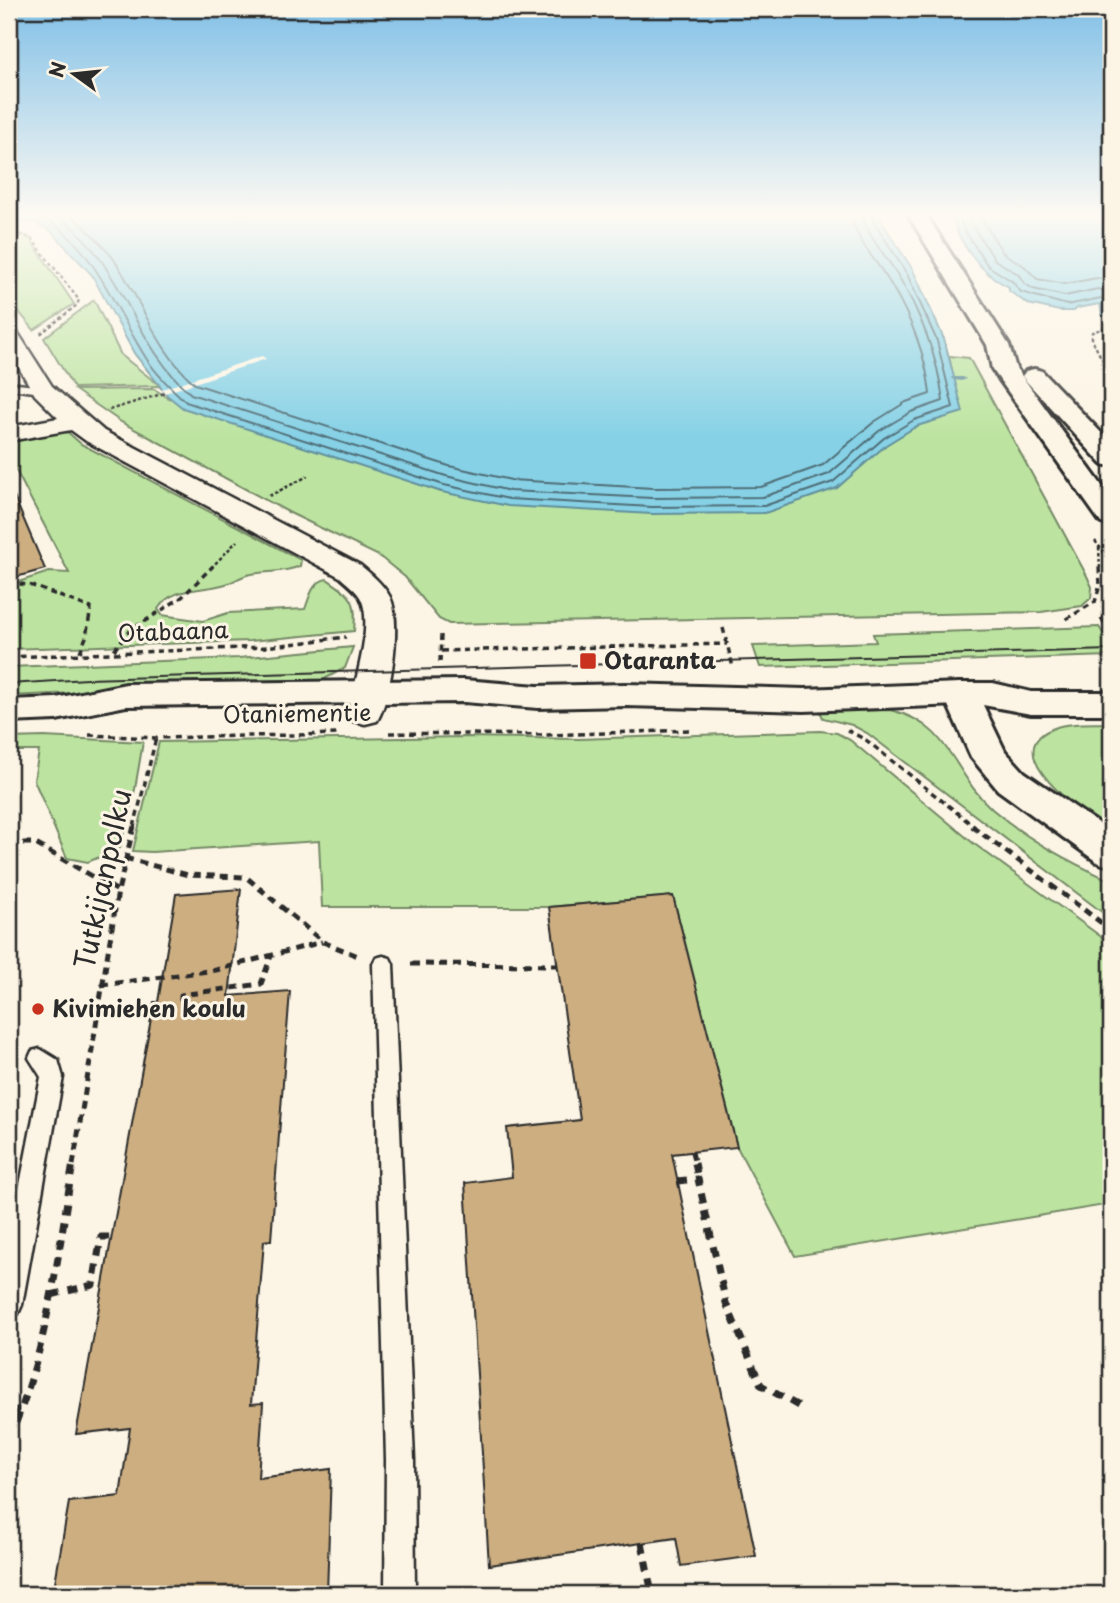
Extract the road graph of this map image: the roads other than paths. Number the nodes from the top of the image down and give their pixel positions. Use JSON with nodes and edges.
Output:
{"nodes":[{"id":1,"x":962,"y":288,"type":"edge"},
{"id":2,"x":21,"y":337,"type":"edge"},
{"id":3,"x":998,"y":345,"type":"junction"},
{"id":4,"x":9,"y":386,"type":"edge"},
{"id":5,"x":43,"y":390,"type":"junction"},
{"id":6,"x":76,"y":422,"type":"junction"},
{"id":7,"x":9,"y":434,"type":"edge"},
{"id":8,"x":1111,"y":458,"type":"edge"},
{"id":9,"x":1111,"y":517,"type":"edge"},
{"id":10,"x":1111,"y":681,"type":"edge"},
{"id":11,"x":976,"y":694,"type":"junction"},
{"id":12,"x":1111,"y":703,"type":"edge"},
{"id":13,"x":9,"y":711,"type":"edge"},
{"id":14,"x":365,"y":718,"type":"junction"},
{"id":15,"x":1111,"y":852,"type":"edge"},
{"id":16,"x":383,"y":964,"type":"road end"},
{"id":17,"x":40,"y":1058,"type":"dead end"},
{"id":18,"x":9,"y":1305,"type":"edge"},
{"id":19,"x":400,"y":1594,"type":"edge"}],
"edges":[{"from":1,"to":3,"type":"main road"},
{"from":2,"to":5,"type":"street"},
{"from":3,"to":8,"type":"main road"},
{"from":3,"to":9,"type":"main road"},
{"from":4,"to":5,"type":"lane"},
{"from":5,"to":6,"type":"street"},
{"from":6,"to":7,"type":"street"},
{"from":6,"to":14,"type":"street"},
{"from":10,"to":11,"type":"main road","name":"Otaniementie"},
{"from":11,"to":12,"type":"main road","name":"Otaniementie"},
{"from":11,"to":14,"type":"main road","name":"Otaniementie"},
{"from":11,"to":15,"type":"main road"},
{"from":13,"to":14,"type":"main road","name":"Otaniementie"},
{"from":16,"to":19,"type":"lane"},
{"from":17,"to":18,"type":"lane"}]}
